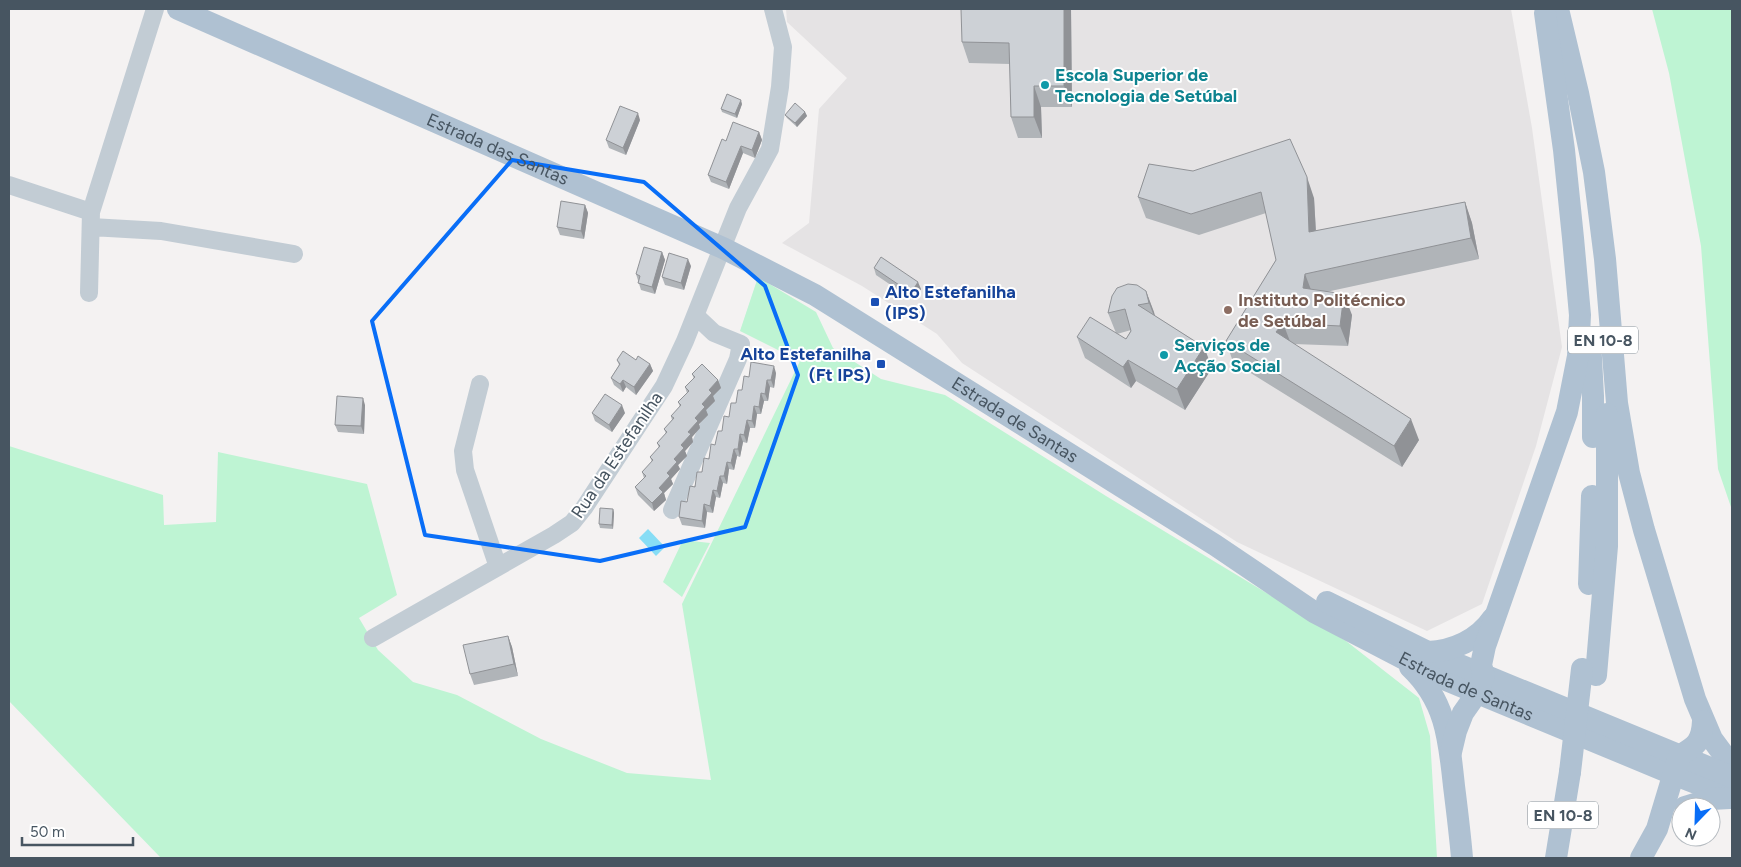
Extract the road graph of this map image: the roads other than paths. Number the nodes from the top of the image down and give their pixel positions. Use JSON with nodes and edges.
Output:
{"nodes":[{"id":1,"x":155,"y":9,"type":"edge"},
{"id":2,"x":181,"y":9,"type":"edge"},
{"id":3,"x":773,"y":9,"type":"edge"},
{"id":4,"x":1551,"y":10,"type":"edge"},
{"id":5,"x":9,"y":186,"type":"edge"},
{"id":6,"x":91,"y":220,"type":"junction"},
{"id":7,"x":723,"y":248,"type":"junction"},
{"id":8,"x":294,"y":254,"type":"dead end"},
{"id":9,"x":89,"y":293,"type":"dead end"},
{"id":10,"x":815,"y":295,"type":"joint"},
{"id":11,"x":696,"y":316,"type":"junction"},
{"id":12,"x":480,"y":384,"type":"dead end"},
{"id":13,"x":672,"y":510,"type":"dead end"},
{"id":14,"x":1215,"y":546,"type":"junction"},
{"id":15,"x":498,"y":567,"type":"junction"},
{"id":16,"x":1499,"y":607,"type":"junction"},
{"id":17,"x":372,"y":638,"type":"dead end"},
{"id":18,"x":1428,"y":652,"type":"junction"},
{"id":19,"x":1398,"y":656,"type":"junction"},
{"id":20,"x":1481,"y":684,"type":"junction"},
{"id":21,"x":1703,"y":721,"type":"junction"},
{"id":22,"x":1451,"y":752,"type":"junction"},
{"id":23,"x":1676,"y":765,"type":"junction"},
{"id":24,"x":1732,"y":766,"type":"edge"},
{"id":25,"x":1577,"y":775,"type":"junction"},
{"id":26,"x":1732,"y":777,"type":"edge"},
{"id":27,"x":1732,"y":798,"type":"edge"},
{"id":28,"x":1671,"y":816,"type":"edge"},
{"id":29,"x":1657,"y":829,"type":"junction"},
{"id":30,"x":1462,"y":858,"type":"edge"},
{"id":31,"x":1556,"y":858,"type":"edge"},
{"id":32,"x":1569,"y":858,"type":"edge"},
{"id":33,"x":1641,"y":858,"type":"edge"}],
"edges":[{"from":1,"to":6,"type":"street"},
{"from":2,"to":7,"type":"main road","name":"Estrada das Santas"},
{"from":3,"to":7,"type":"street","name":"Rua da Estefanilha"},
{"from":4,"to":16,"type":"main road"},
{"from":4,"to":21,"type":"main road"},
{"from":4,"to":25,"type":"main road","number":"EN 10-8","bridge":true},
{"from":5,"to":6,"type":"street"},
{"from":6,"to":8,"type":"street"},
{"from":6,"to":9,"type":"street"},
{"from":7,"to":10,"type":"main road","name":"Estrada das Santas"},
{"from":7,"to":11,"type":"street","name":"Rua da Estefanilha"},
{"from":10,"to":14,"type":"main road","name":"Estrada de Santas"},
{"from":11,"to":13,"type":"street"},
{"from":11,"to":15,"type":"street","name":"Rua da Estefanilha"},
{"from":12,"to":15,"type":"street"},
{"from":14,"to":18,"type":"main road","name":"Estrada de Santas"},
{"from":14,"to":19,"type":"main road","name":"Estrada de Santas"},
{"from":15,"to":17,"type":"street","name":"Rua da Estefanilha"},
{"from":16,"to":18,"type":"main road"},
{"from":16,"to":20,"type":"main road"},
{"from":18,"to":20,"type":"main road","name":"Estrada de Santas"},
{"from":19,"to":20,"type":"main road","name":"Estrada de Santas"},
{"from":19,"to":22,"type":"main road"},
{"from":20,"to":22,"type":"main road"},
{"from":20,"to":23,"type":"main road","name":"Estrada de Santas"},
{"from":21,"to":23,"type":"main road"},
{"from":21,"to":24,"type":"main road"},
{"from":22,"to":30,"type":"main road"},
{"from":23,"to":26,"type":"main road","name":"Estrada de Santas"},
{"from":23,"to":27,"type":"main road","name":"Estrada de Santas"},
{"from":23,"to":29,"type":"main road"},
{"from":25,"to":31,"type":"main road","number":"EN 10-8"},
{"from":25,"to":32,"type":"main road","number":"EN 10-8"},
{"from":28,"to":29,"type":"main road"},
{"from":29,"to":33,"type":"main road"}]}
